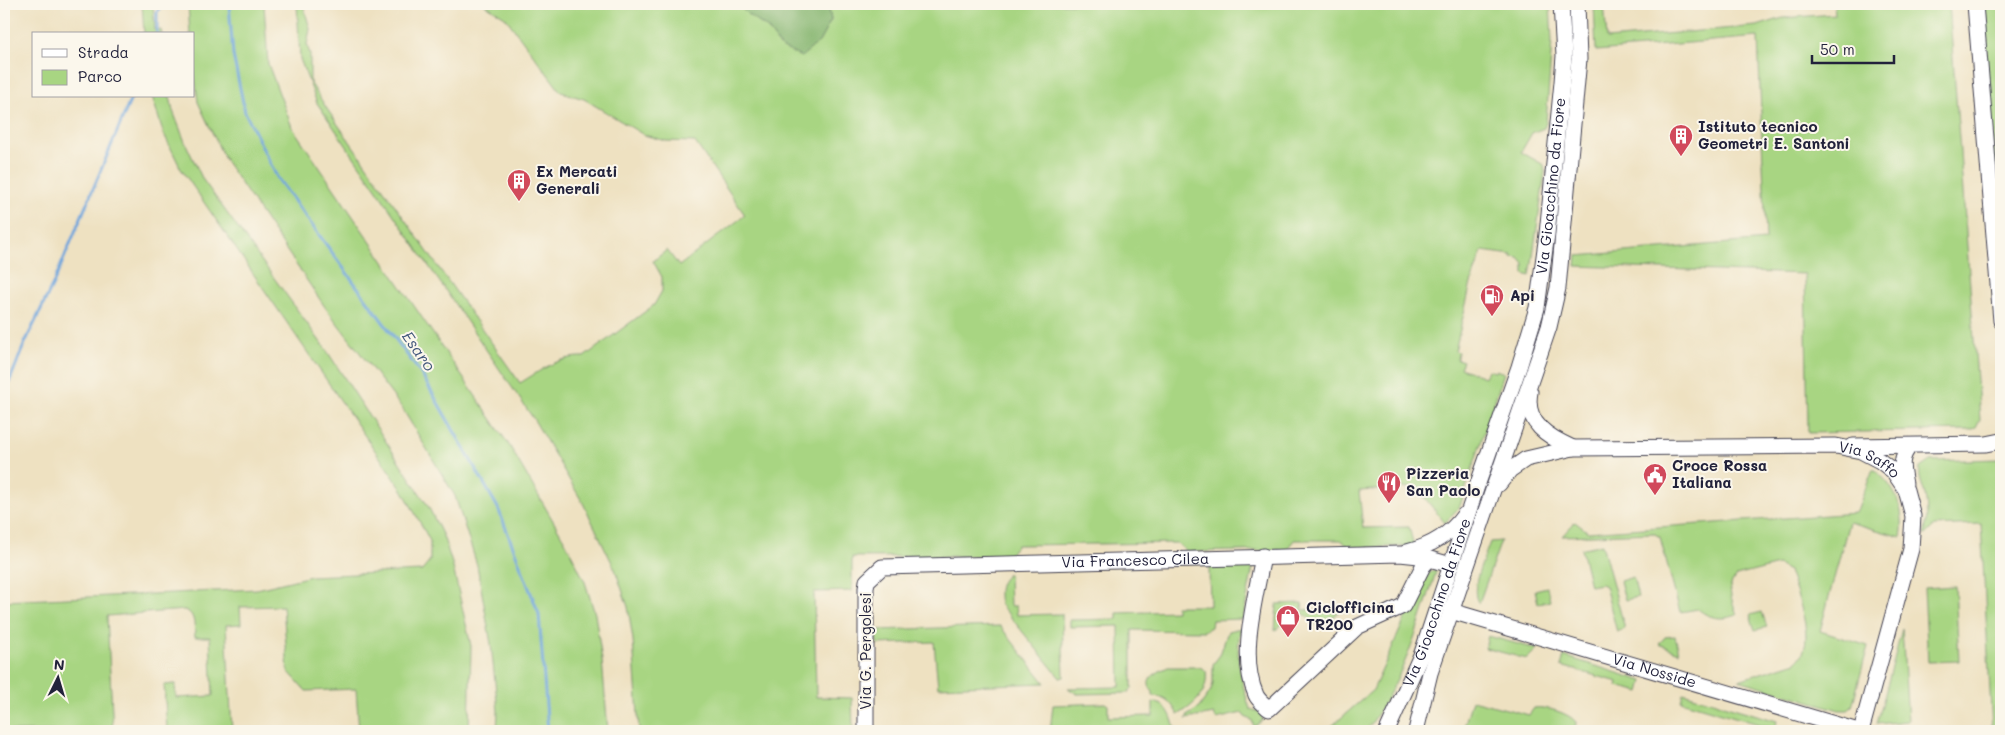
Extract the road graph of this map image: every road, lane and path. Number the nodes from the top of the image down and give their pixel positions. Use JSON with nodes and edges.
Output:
{"nodes":[{"id":1,"x":1562,"y":4,"type":"edge"},
{"id":2,"x":1577,"y":4,"type":"edge"},
{"id":3,"x":1975,"y":4,"type":"edge"},
{"id":4,"x":2001,"y":321,"type":"edge"},
{"id":5,"x":1533,"y":374,"type":"junction"},
{"id":6,"x":2001,"y":441,"type":"edge"},
{"id":7,"x":1836,"y":446,"type":"junction"},
{"id":8,"x":1910,"y":446,"type":"junction"},
{"id":9,"x":1573,"y":448,"type":"junction"},
{"id":10,"x":1906,"y":490,"type":"junction"},
{"id":11,"x":1470,"y":506,"type":"junction"},
{"id":12,"x":1487,"y":510,"type":"junction"},
{"id":13,"x":1400,"y":554,"type":"junction"},
{"id":14,"x":1263,"y":556,"type":"junction"},
{"id":15,"x":1429,"y":559,"type":"junction"},
{"id":16,"x":1451,"y":565,"type":"junction"},
{"id":17,"x":873,"y":573,"type":"joint"},
{"id":18,"x":1451,"y":611,"type":"junction"},
{"id":19,"x":866,"y":731,"type":"edge"},
{"id":20,"x":1387,"y":731,"type":"edge"},
{"id":21,"x":1416,"y":731,"type":"edge"},
{"id":22,"x":1860,"y":731,"type":"edge"}],
"edges":[{"from":1,"to":11,"type":"street","name":"Via Gioacchino da Fiore"},
{"from":2,"to":5,"type":"street","name":"Via Gioacchino da Fiore"},
{"from":3,"to":4,"type":"street"},
{"from":5,"to":9,"type":"street"},
{"from":5,"to":12,"type":"street","name":"Via Gioacchino da Fiore"},
{"from":6,"to":8,"type":"street"},
{"from":7,"to":8,"type":"street"},
{"from":7,"to":9,"type":"street","name":"Via Saffo"},
{"from":7,"to":10,"type":"street","name":"Via Saffo"},
{"from":8,"to":10,"type":"street"},
{"from":9,"to":12,"type":"street","name":"Via Saffo"},
{"from":10,"to":22,"type":"street","name":"Via Saffo"},
{"from":11,"to":13,"type":"street"},
{"from":11,"to":16,"type":"street","name":"Via Gioacchino da Fiore"},
{"from":12,"to":18,"type":"street","name":"Via Gioacchino da Fiore"},
{"from":13,"to":14,"type":"street","name":"Via Francesco Cilea"},
{"from":13,"to":15,"type":"street"},
{"from":14,"to":15,"type":"street"},
{"from":14,"to":17,"type":"street","name":"Via Francesco Cilea"},
{"from":15,"to":16,"type":"street"},
{"from":16,"to":20,"type":"street","name":"Via Gioacchino da Fiore"},
{"from":17,"to":19,"type":"street","name":"Via G. Pergolesi"},
{"from":18,"to":21,"type":"street","name":"Via Gioacchino da Fiore"},
{"from":18,"to":22,"type":"street","name":"Via Nosside"}]}
